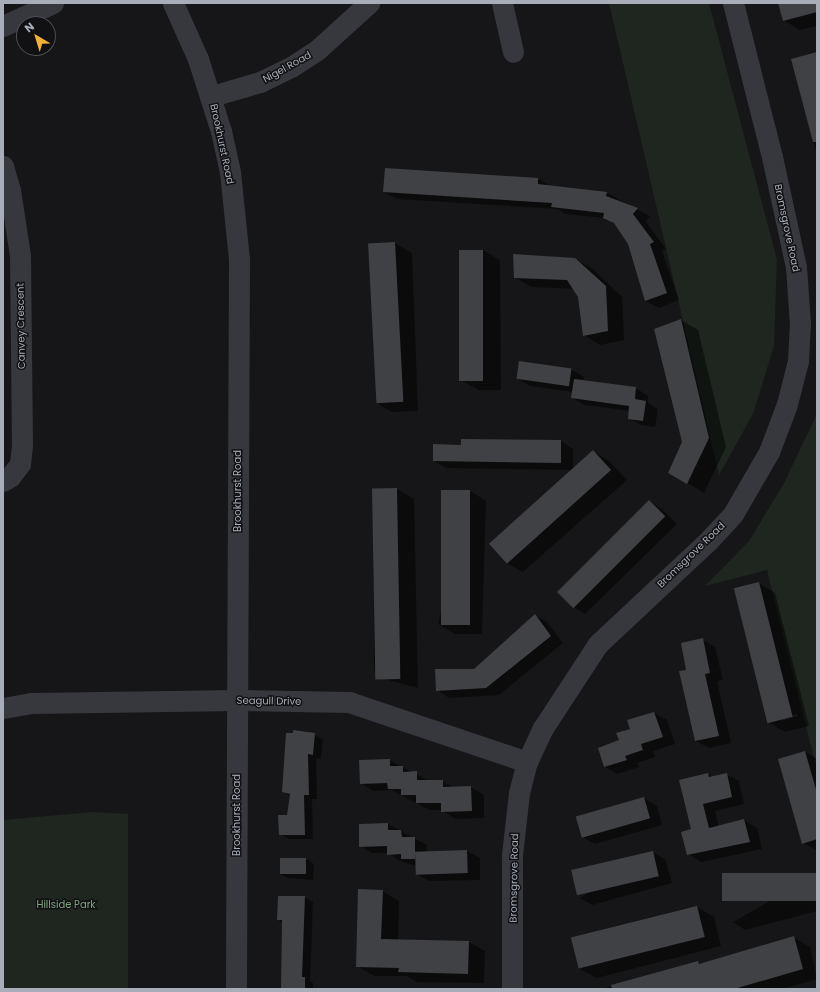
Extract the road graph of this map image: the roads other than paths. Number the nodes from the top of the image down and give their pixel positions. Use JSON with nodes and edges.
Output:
{"nodes":[{"id":1,"x":53,"y":3,"type":"edge"},
{"id":2,"x":173,"y":3,"type":"edge"},
{"id":3,"x":369,"y":3,"type":"edge"},
{"id":4,"x":502,"y":3,"type":"edge"},
{"id":5,"x":733,"y":3,"type":"edge"},
{"id":6,"x":3,"y":26,"type":"edge"},
{"id":7,"x":513,"y":52,"type":"dead end"},
{"id":8,"x":212,"y":96,"type":"junction"},
{"id":9,"x":3,"y":166,"type":"edge"},
{"id":10,"x":11,"y":257,"type":"edge"},
{"id":11,"x":3,"y":481,"type":"edge"},
{"id":12,"x":237,"y":700,"type":"junction"},
{"id":13,"x":3,"y":708,"type":"edge"},
{"id":14,"x":527,"y":762,"type":"junction"},
{"id":15,"x":236,"y":989,"type":"edge"},
{"id":16,"x":512,"y":989,"type":"edge"}],
"edges":[{"from":1,"to":6,"type":"street"},
{"from":2,"to":8,"type":"street","name":"Brookhurst Road"},
{"from":3,"to":8,"type":"street","name":"Nigel Road"},
{"from":4,"to":7,"type":"street"},
{"from":5,"to":14,"type":"street","name":"Bromsgrove Road"},
{"from":8,"to":12,"type":"street","name":"Brookhurst Road"},
{"from":9,"to":10,"type":"street","name":"Canvey Crescent"},
{"from":10,"to":11,"type":"street","name":"Canvey Crescent"},
{"from":12,"to":13,"type":"street","name":"Seagull Drive"},
{"from":12,"to":14,"type":"street","name":"Seagull Drive"},
{"from":12,"to":15,"type":"street","name":"Brookhurst Road"},
{"from":14,"to":16,"type":"street","name":"Bromsgrove Road"}]}
